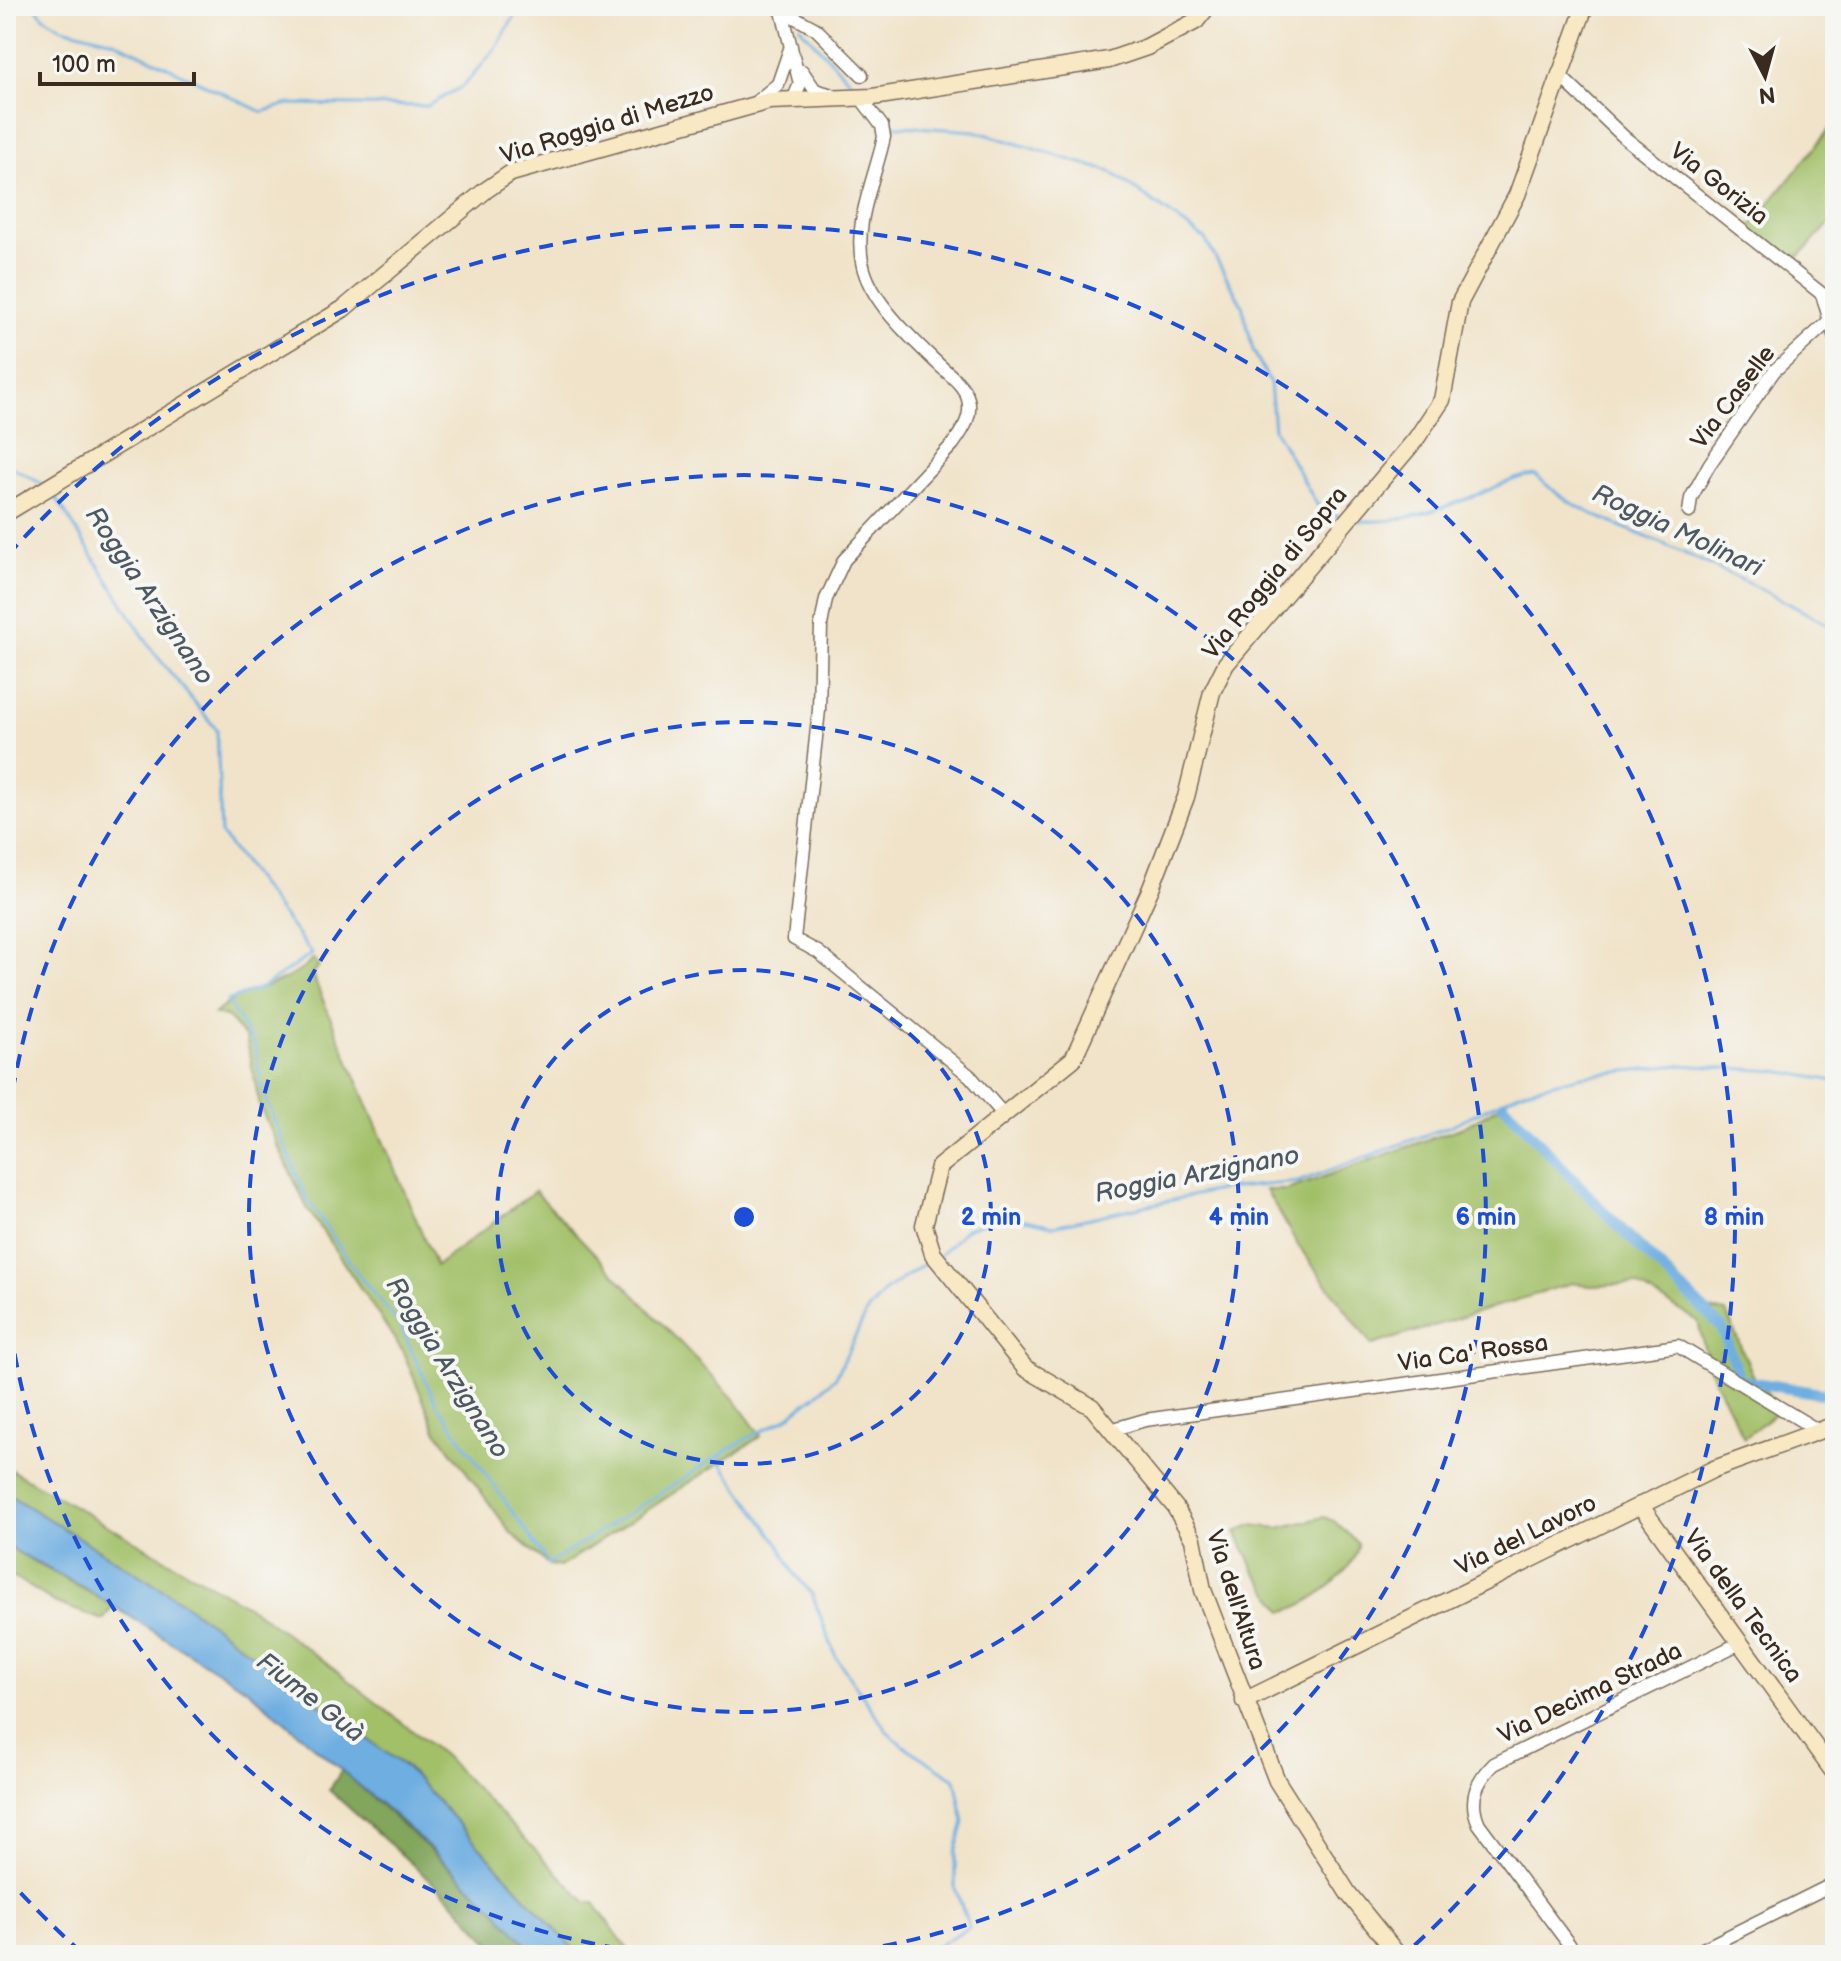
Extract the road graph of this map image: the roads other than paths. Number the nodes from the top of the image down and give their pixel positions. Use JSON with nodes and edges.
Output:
{"nodes":[{"id":1,"x":1208,"y":6,"type":"edge"},
{"id":2,"x":1585,"y":6,"type":"edge"},
{"id":3,"x":778,"y":8,"type":"edge"},
{"id":4,"x":791,"y":46,"type":"junction"},
{"id":5,"x":1558,"y":74,"type":"junction"},
{"id":6,"x":862,"y":75,"type":"dead end"},
{"id":7,"x":860,"y":97,"type":"junction"},
{"id":8,"x":793,"y":100,"type":"junction"},
{"id":9,"x":750,"y":106,"type":"junction"},
{"id":10,"x":1830,"y":320,"type":"junction"},
{"id":11,"x":1835,"y":338,"type":"edge"},
{"id":12,"x":1689,"y":512,"type":"dead end"},
{"id":13,"x":6,"y":513,"type":"edge"},
{"id":14,"x":1004,"y":1115,"type":"junction"},
{"id":15,"x":924,"y":1225,"type":"joint"},
{"id":16,"x":1835,"y":1425,"type":"edge"},
{"id":17,"x":1114,"y":1429,"type":"junction"},
{"id":18,"x":1817,"y":1430,"type":"junction"},
{"id":19,"x":1640,"y":1505,"type":"junction"},
{"id":20,"x":1740,"y":1643,"type":"junction"},
{"id":21,"x":1244,"y":1701,"type":"junction"},
{"id":22,"x":1835,"y":1774,"type":"edge"},
{"id":23,"x":1835,"y":1883,"type":"edge"},
{"id":24,"x":1398,"y":1955,"type":"edge"},
{"id":25,"x":1577,"y":1955,"type":"edge"},
{"id":26,"x":1691,"y":1955,"type":"edge"}],
"edges":[{"from":1,"to":7,"type":"street","name":"Via Roggia di Mezzo"},
{"from":2,"to":5,"type":"street","name":"Via Roggia di Sopra"},
{"from":3,"to":4,"type":"street"},
{"from":3,"to":6,"type":"street"},
{"from":4,"to":7,"type":"street"},
{"from":4,"to":8,"type":"street"},
{"from":4,"to":9,"type":"street"},
{"from":5,"to":10,"type":"street","name":"Via Gorizia"},
{"from":5,"to":14,"type":"street","name":"Via Roggia di Sopra"},
{"from":7,"to":8,"type":"street","name":"Via Roggia di Mezzo"},
{"from":7,"to":14,"type":"street"},
{"from":8,"to":9,"type":"street","name":"Via Roggia di Mezzo"},
{"from":9,"to":13,"type":"street","name":"Via Roggia di Mezzo"},
{"from":10,"to":11,"type":"street","name":"Via Gorizia"},
{"from":10,"to":12,"type":"street","name":"Via Caselle"},
{"from":14,"to":15,"type":"street","name":"Via Roggia di Sopra"},
{"from":15,"to":17,"type":"street","name":"Via dell'Altura"},
{"from":16,"to":18,"type":"street","name":"Via del Lavoro"},
{"from":17,"to":18,"type":"street","name":"Via Ca' Rossa"},
{"from":17,"to":21,"type":"street","name":"Via dell'Altura"},
{"from":18,"to":19,"type":"street","name":"Via del Lavoro"},
{"from":19,"to":20,"type":"street","name":"Via della Tecnica"},
{"from":19,"to":21,"type":"street","name":"Via del Lavoro"},
{"from":20,"to":22,"type":"street","name":"Via della Tecnica"},
{"from":20,"to":25,"type":"street","name":"Via Decima Strada"},
{"from":21,"to":24,"type":"street","name":"Via dell'Altura"},
{"from":23,"to":26,"type":"street"}]}
